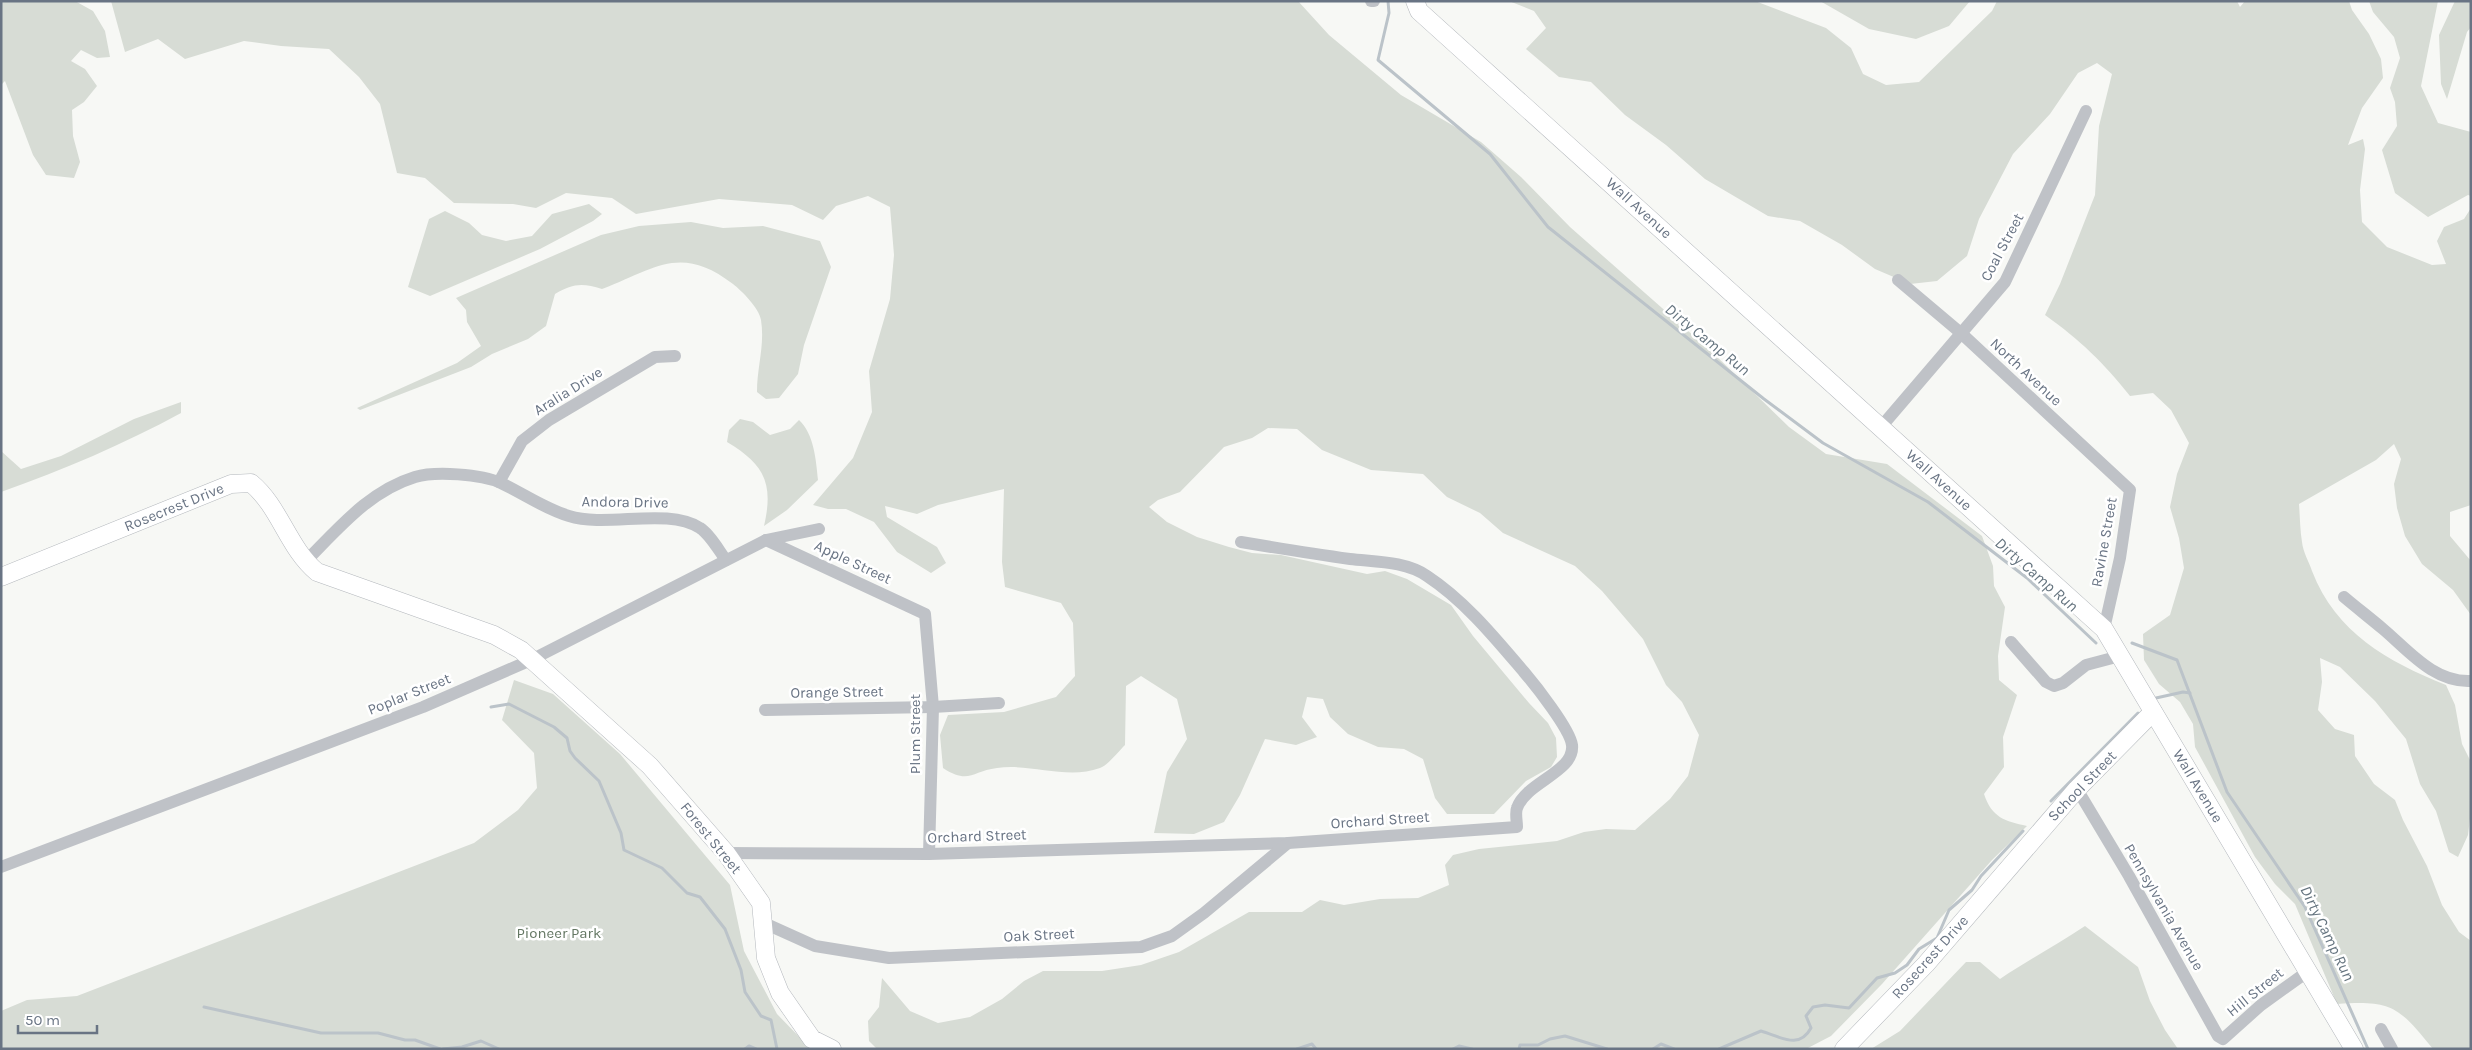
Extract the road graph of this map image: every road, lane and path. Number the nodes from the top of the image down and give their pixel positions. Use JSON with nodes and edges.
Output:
{"nodes":[{"id":1,"x":1413,"y":5,"type":"edge"},
{"id":2,"x":2086,"y":111,"type":"dead end"},
{"id":3,"x":1898,"y":280,"type":"dead end"},
{"id":4,"x":1962,"y":334,"type":"junction"},
{"id":5,"x":676,"y":356,"type":"dead end"},
{"id":6,"x":1881,"y":427,"type":"junction"},
{"id":7,"x":499,"y":482,"type":"junction"},
{"id":8,"x":2130,"y":490,"type":"joint"},
{"id":9,"x":819,"y":529,"type":"dead end"},
{"id":10,"x":766,"y":540,"type":"junction"},
{"id":11,"x":1241,"y":542,"type":"dead end"},
{"id":12,"x":726,"y":560,"type":"junction"},
{"id":13,"x":305,"y":562,"type":"junction"},
{"id":14,"x":1,"y":577,"type":"edge"},
{"id":15,"x":2344,"y":597,"type":"dead end"},
{"id":16,"x":925,"y":614,"type":"joint"},
{"id":17,"x":2104,"y":629,"type":"junction"},
{"id":18,"x":2011,"y":642,"type":"dead end"},
{"id":19,"x":2120,"y":656,"type":"junction"},
{"id":20,"x":532,"y":660,"type":"junction"},
{"id":21,"x":2471,"y":681,"type":"edge"},
{"id":22,"x":999,"y":703,"type":"dead end"},
{"id":23,"x":933,"y":707,"type":"junction"},
{"id":24,"x":765,"y":710,"type":"dead end"},
{"id":25,"x":2153,"y":712,"type":"junction"},
{"id":26,"x":2077,"y":789,"type":"junction"},
{"id":27,"x":1288,"y":843,"type":"junction"},
{"id":28,"x":726,"y":853,"type":"junction"},
{"id":29,"x":929,"y":854,"type":"junction"},
{"id":30,"x":2012,"y":862,"type":"joint"},
{"id":31,"x":1,"y":867,"type":"edge"},
{"id":32,"x":764,"y":923,"type":"junction"},
{"id":33,"x":2307,"y":972,"type":"junction"},
{"id":34,"x":2381,"y":1029,"type":"dead end"},
{"id":35,"x":2223,"y":1039,"type":"joint"},
{"id":36,"x":832,"y":1049,"type":"edge"},
{"id":37,"x":1844,"y":1049,"type":"edge"},
{"id":38,"x":2354,"y":1049,"type":"edge"},
{"id":39,"x":2392,"y":1049,"type":"edge"}],
"edges":[{"from":1,"to":6,"type":"street","name":"Wall Avenue"},
{"from":2,"to":4,"type":"street","name":"Coal Street"},
{"from":3,"to":4,"type":"street","name":"North Avenue"},
{"from":4,"to":6,"type":"street","name":"Coal Street"},
{"from":4,"to":8,"type":"street","name":"North Avenue"},
{"from":5,"to":7,"type":"street","name":"Aralia Drive"},
{"from":6,"to":17,"type":"street","name":"Wall Avenue"},
{"from":7,"to":12,"type":"street","name":"Andora Drive"},
{"from":7,"to":13,"type":"street","name":"Andora Drive"},
{"from":8,"to":17,"type":"street","name":"Ravine Street"},
{"from":9,"to":10,"type":"street","name":"Poplar Street"},
{"from":10,"to":12,"type":"street","name":"Poplar Street"},
{"from":10,"to":16,"type":"street","name":"Apple Street"},
{"from":11,"to":27,"type":"street","name":"Orchard Street"},
{"from":12,"to":20,"type":"street","name":"Poplar Street"},
{"from":13,"to":14,"type":"street","name":"Rosecrest Drive"},
{"from":13,"to":20,"type":"street","name":"Rosecrest Drive"},
{"from":15,"to":21,"type":"street"},
{"from":16,"to":23,"type":"street","name":"Plum Street"},
{"from":17,"to":19,"type":"street","name":"Wall Avenue"},
{"from":18,"to":19,"type":"street"},
{"from":19,"to":25,"type":"street","name":"Wall Avenue"},
{"from":20,"to":28,"type":"street","name":"Forest Street"},
{"from":20,"to":31,"type":"street","name":"Poplar Street"},
{"from":22,"to":23,"type":"street","name":"Orange Street"},
{"from":23,"to":24,"type":"street","name":"Orange Street"},
{"from":23,"to":29,"type":"street","name":"Plum Street"},
{"from":25,"to":26,"type":"street","name":"School Street"},
{"from":25,"to":33,"type":"street","name":"Wall Avenue"},
{"from":26,"to":30,"type":"street","name":"School Street"},
{"from":26,"to":35,"type":"street","name":"Pennsylvania Avenue"},
{"from":27,"to":29,"type":"street","name":"Orchard Street"},
{"from":27,"to":32,"type":"street","name":"Oak Street"},
{"from":28,"to":29,"type":"street","name":"Orchard Street"},
{"from":28,"to":32,"type":"street","name":"Forest Street"},
{"from":30,"to":37,"type":"street","name":"Rosecrest Drive"},
{"from":32,"to":36,"type":"street","name":"Forest Street"},
{"from":33,"to":35,"type":"street","name":"Hill Street"},
{"from":33,"to":38,"type":"street","name":"Wall Avenue"},
{"from":34,"to":39,"type":"street"}]}
